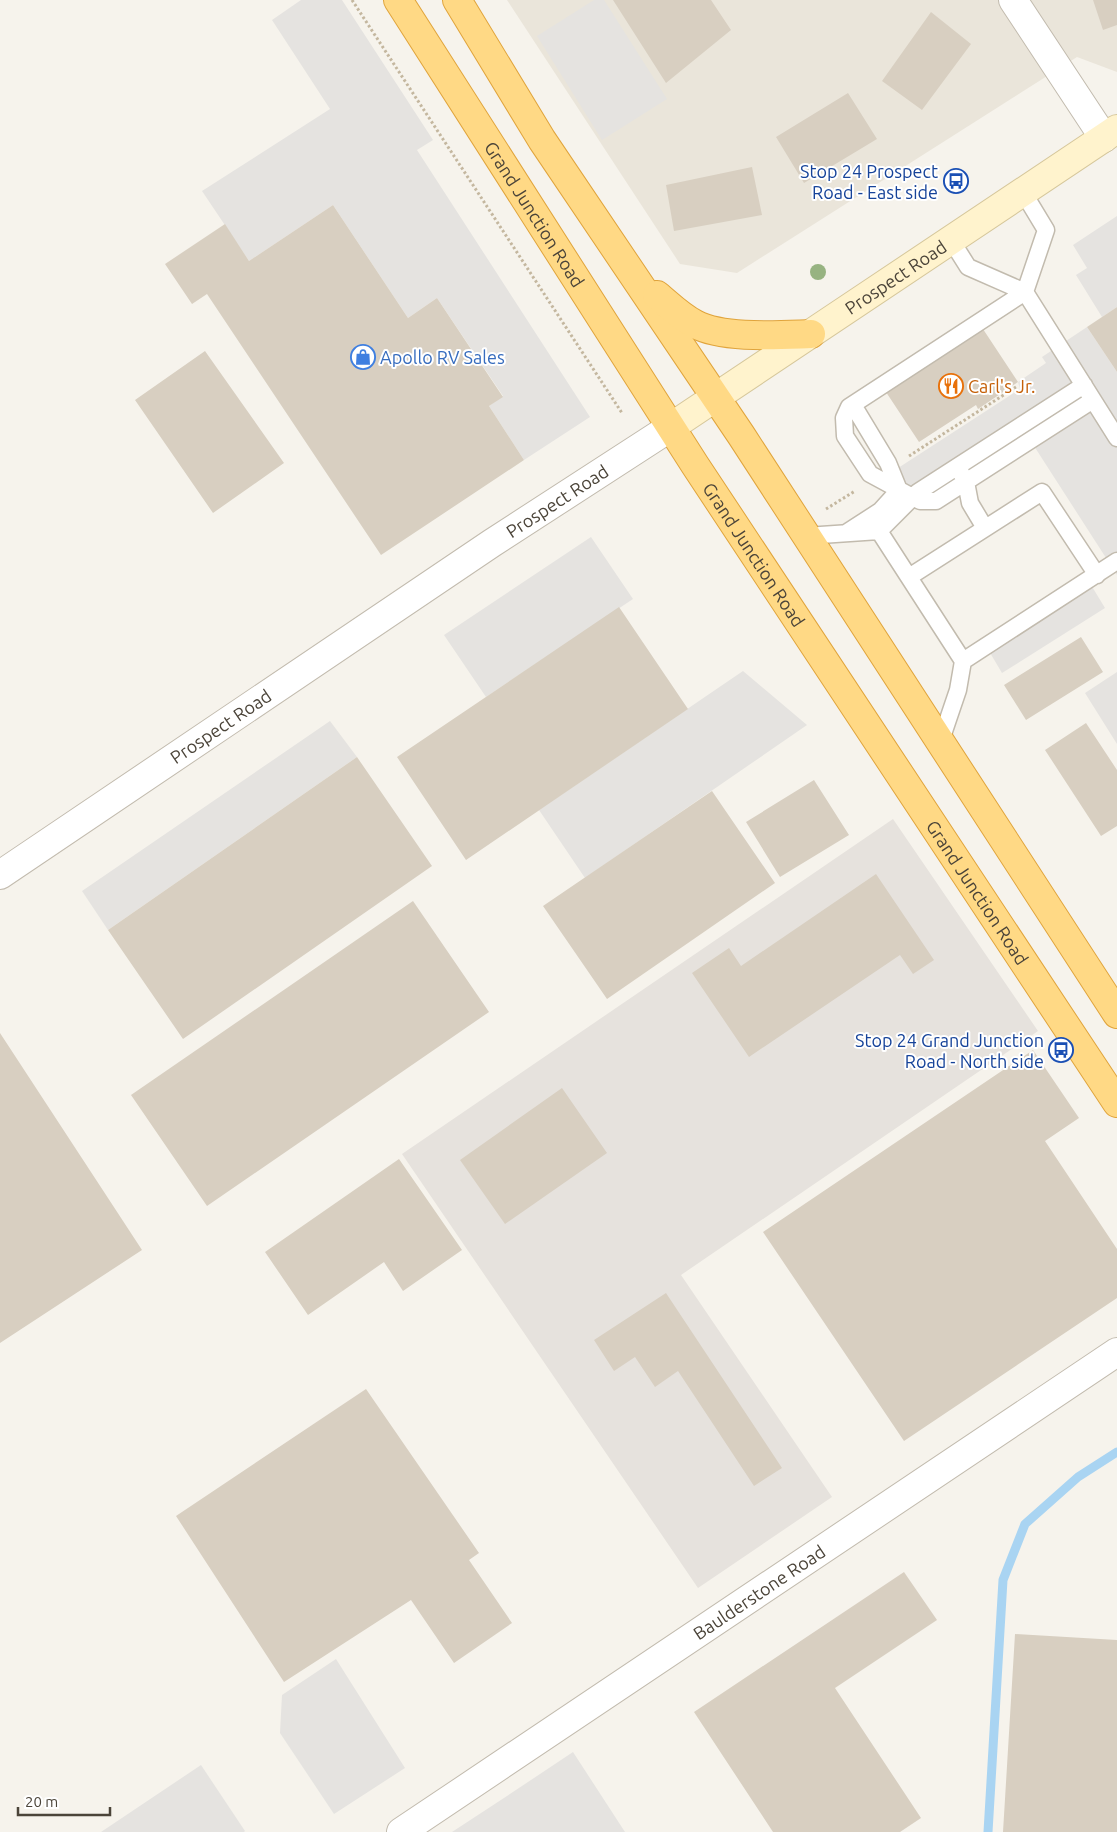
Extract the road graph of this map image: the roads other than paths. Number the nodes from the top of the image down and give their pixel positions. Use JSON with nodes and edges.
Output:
{"nodes":[{"id":1,"x":398,"y":0,"type":"edge"},
{"id":2,"x":456,"y":0,"type":"edge"},
{"id":3,"x":1014,"y":0,"type":"edge"},
{"id":4,"x":1110,"y":133,"type":"edge"},
{"id":5,"x":1023,"y":192,"type":"junction"},
{"id":6,"x":951,"y":240,"type":"junction"},
{"id":7,"x":635,"y":277,"type":"junction"},
{"id":8,"x":1025,"y":292,"type":"junction"},
{"id":9,"x":811,"y":334,"type":"junction"},
{"id":10,"x":1084,"y":385,"type":"junction"},
{"id":11,"x":716,"y":398,"type":"junction"},
{"id":12,"x":1093,"y":400,"type":"junction"},
{"id":13,"x":852,"y":406,"type":"junction"},
{"id":14,"x":671,"y":427,"type":"junction"},
{"id":15,"x":1117,"y":438,"type":"edge"},
{"id":16,"x":957,"y":467,"type":"junction"},
{"id":17,"x":966,"y":482,"type":"junction"},
{"id":18,"x":899,"y":490,"type":"junction"},
{"id":19,"x":914,"y":498,"type":"junction"},
{"id":20,"x":985,"y":528,"type":"junction"},
{"id":21,"x":880,"y":531,"type":"junction"},
{"id":22,"x":845,"y":534,"type":"junction"},
{"id":23,"x":806,"y":536,"type":"junction"},
{"id":24,"x":1117,"y":562,"type":"edge"},
{"id":25,"x":1097,"y":575,"type":"junction"},
{"id":26,"x":909,"y":577,"type":"junction"},
{"id":27,"x":963,"y":661,"type":"junction"},
{"id":28,"x":940,"y":743,"type":"junction"},
{"id":29,"x":0,"y":874,"type":"edge"},
{"id":30,"x":1117,"y":1014,"type":"edge"},
{"id":31,"x":1117,"y":1103,"type":"edge"},
{"id":32,"x":1117,"y":1352,"type":"edge"},
{"id":33,"x":401,"y":1832,"type":"edge"}],
"edges":[{"from":1,"to":14,"type":"highway","name":"Grand Junction Road"},
{"from":2,"to":7,"type":"highway"},
{"from":3,"to":4,"type":"street"},
{"from":4,"to":5,"type":"main road","name":"Prospect Road"},
{"from":5,"to":6,"type":"main road","name":"Prospect Road"},
{"from":5,"to":8,"type":"lane"},
{"from":6,"to":8,"type":"lane"},
{"from":6,"to":9,"type":"main road","name":"Prospect Road"},
{"from":7,"to":9,"type":"highway"},
{"from":7,"to":11,"type":"highway"},
{"from":8,"to":10,"type":"lane"},
{"from":8,"to":13,"type":"lane"},
{"from":9,"to":11,"type":"main road","name":"Prospect Road"},
{"from":10,"to":12,"type":"lane"},
{"from":10,"to":16,"type":"lane"},
{"from":11,"to":14,"type":"main road","name":"Prospect Road"},
{"from":11,"to":23,"type":"highway"},
{"from":12,"to":15,"type":"lane"},
{"from":12,"to":17,"type":"lane"},
{"from":13,"to":18,"type":"lane"},
{"from":13,"to":18,"type":"lane"},
{"from":14,"to":29,"type":"street","name":"Prospect Road"},
{"from":14,"to":31,"type":"highway","name":"Grand Junction Road"},
{"from":16,"to":17,"type":"lane"},
{"from":16,"to":19,"type":"lane"},
{"from":17,"to":19,"type":"lane"},
{"from":17,"to":20,"type":"lane"},
{"from":18,"to":19,"type":"lane"},
{"from":18,"to":22,"type":"lane"},
{"from":19,"to":21,"type":"lane"},
{"from":20,"to":25,"type":"lane"},
{"from":20,"to":26,"type":"lane"},
{"from":21,"to":22,"type":"lane"},
{"from":21,"to":26,"type":"lane"},
{"from":22,"to":23,"type":"lane"},
{"from":23,"to":28,"type":"highway"},
{"from":24,"to":25,"type":"lane"},
{"from":25,"to":27,"type":"lane"},
{"from":26,"to":27,"type":"lane"},
{"from":27,"to":28,"type":"lane"},
{"from":28,"to":30,"type":"highway"},
{"from":32,"to":33,"type":"street","name":"Baulderstone Road"}]}
